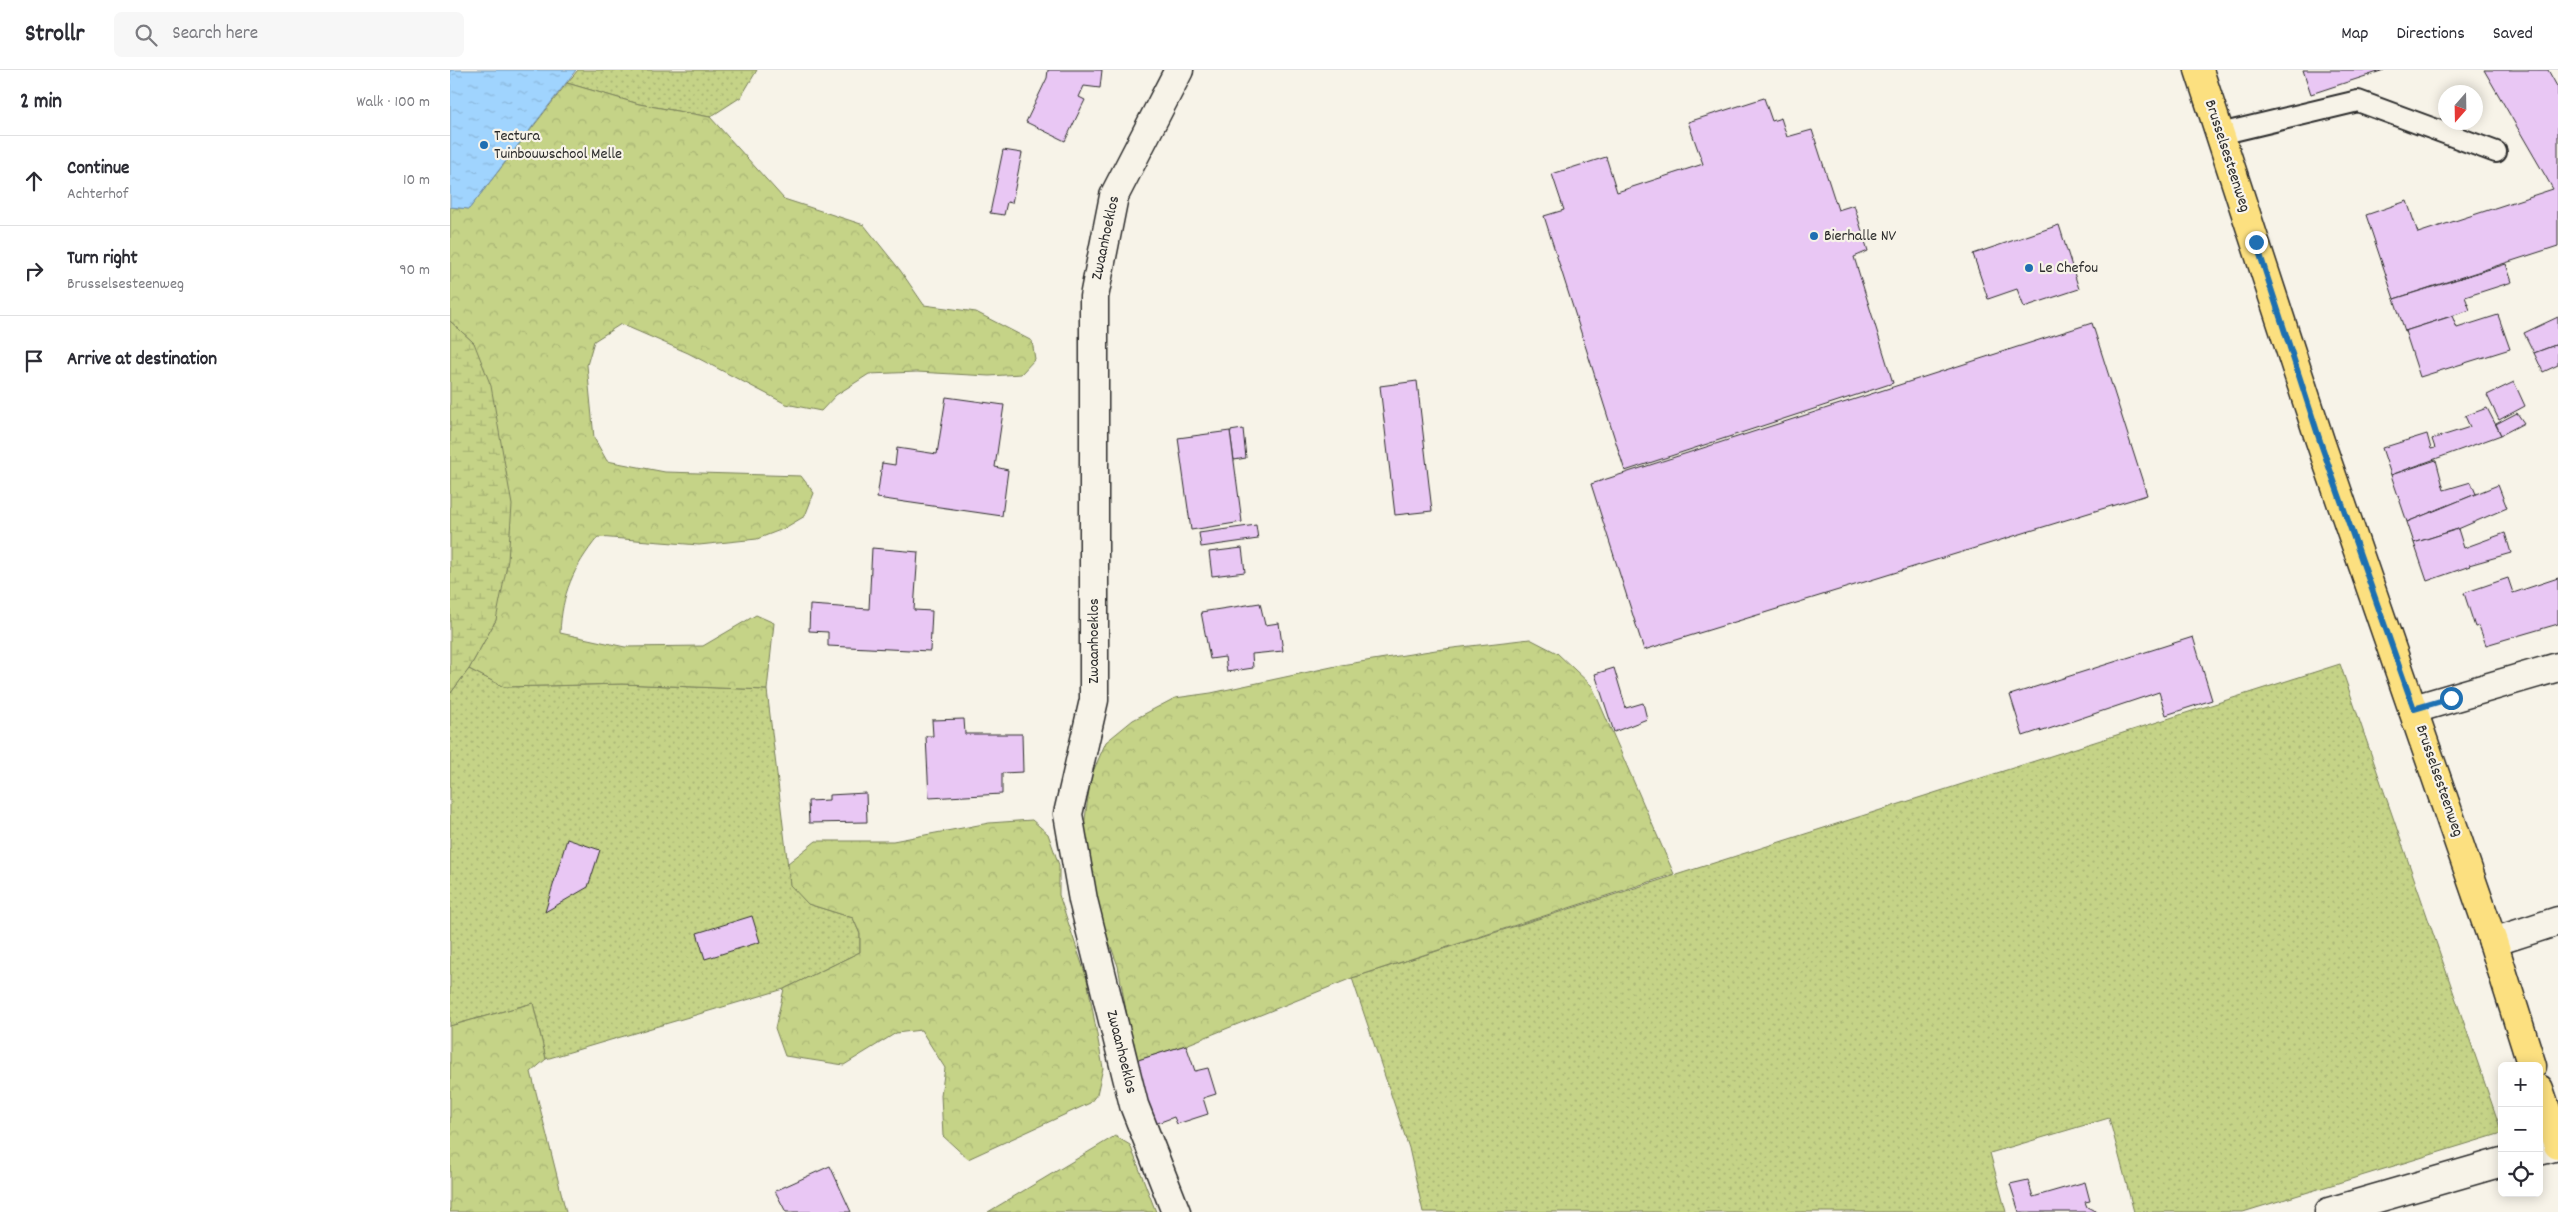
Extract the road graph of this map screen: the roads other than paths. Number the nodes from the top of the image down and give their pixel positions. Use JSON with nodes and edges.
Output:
{"nodes":[{"id":1,"x":1179,"y":70,"type":"edge"},
{"id":2,"x":2199,"y":70,"type":"edge"},
{"id":3,"x":2220,"y":134,"type":"junction"},
{"id":4,"x":2496,"y":152,"type":"dead end"},
{"id":5,"x":2558,"y":668,"type":"edge"},
{"id":6,"x":2414,"y":709,"type":"junction"},
{"id":7,"x":2558,"y":922,"type":"edge"},
{"id":8,"x":2494,"y":942,"type":"junction"},
{"id":9,"x":2531,"y":1062,"type":"edge"},
{"id":10,"x":2543,"y":1101,"type":"edge"},
{"id":11,"x":2558,"y":1145,"type":"edge"},
{"id":12,"x":2543,"y":1150,"type":"edge"},
{"id":13,"x":2498,"y":1163,"type":"edge"},
{"id":14,"x":1176,"y":1212,"type":"edge"},
{"id":15,"x":2329,"y":1212,"type":"edge"}],
"edges":[{"from":1,"to":14,"type":"street","name":"Zwaanhoeklos"},
{"from":2,"to":3,"type":"main road","name":"Brusselsesteenweg"},
{"from":3,"to":4,"type":"lane"},
{"from":3,"to":6,"type":"main road","name":"Brusselsesteenweg"},
{"from":5,"to":6,"type":"street"},
{"from":6,"to":8,"type":"main road","name":"Brusselsesteenweg"},
{"from":7,"to":8,"type":"street"},
{"from":8,"to":9,"type":"main road","name":"Brusselsesteenweg"},
{"from":10,"to":11,"type":"main road"},
{"from":11,"to":12,"type":"street"},
{"from":13,"to":15,"type":"street"}]}
